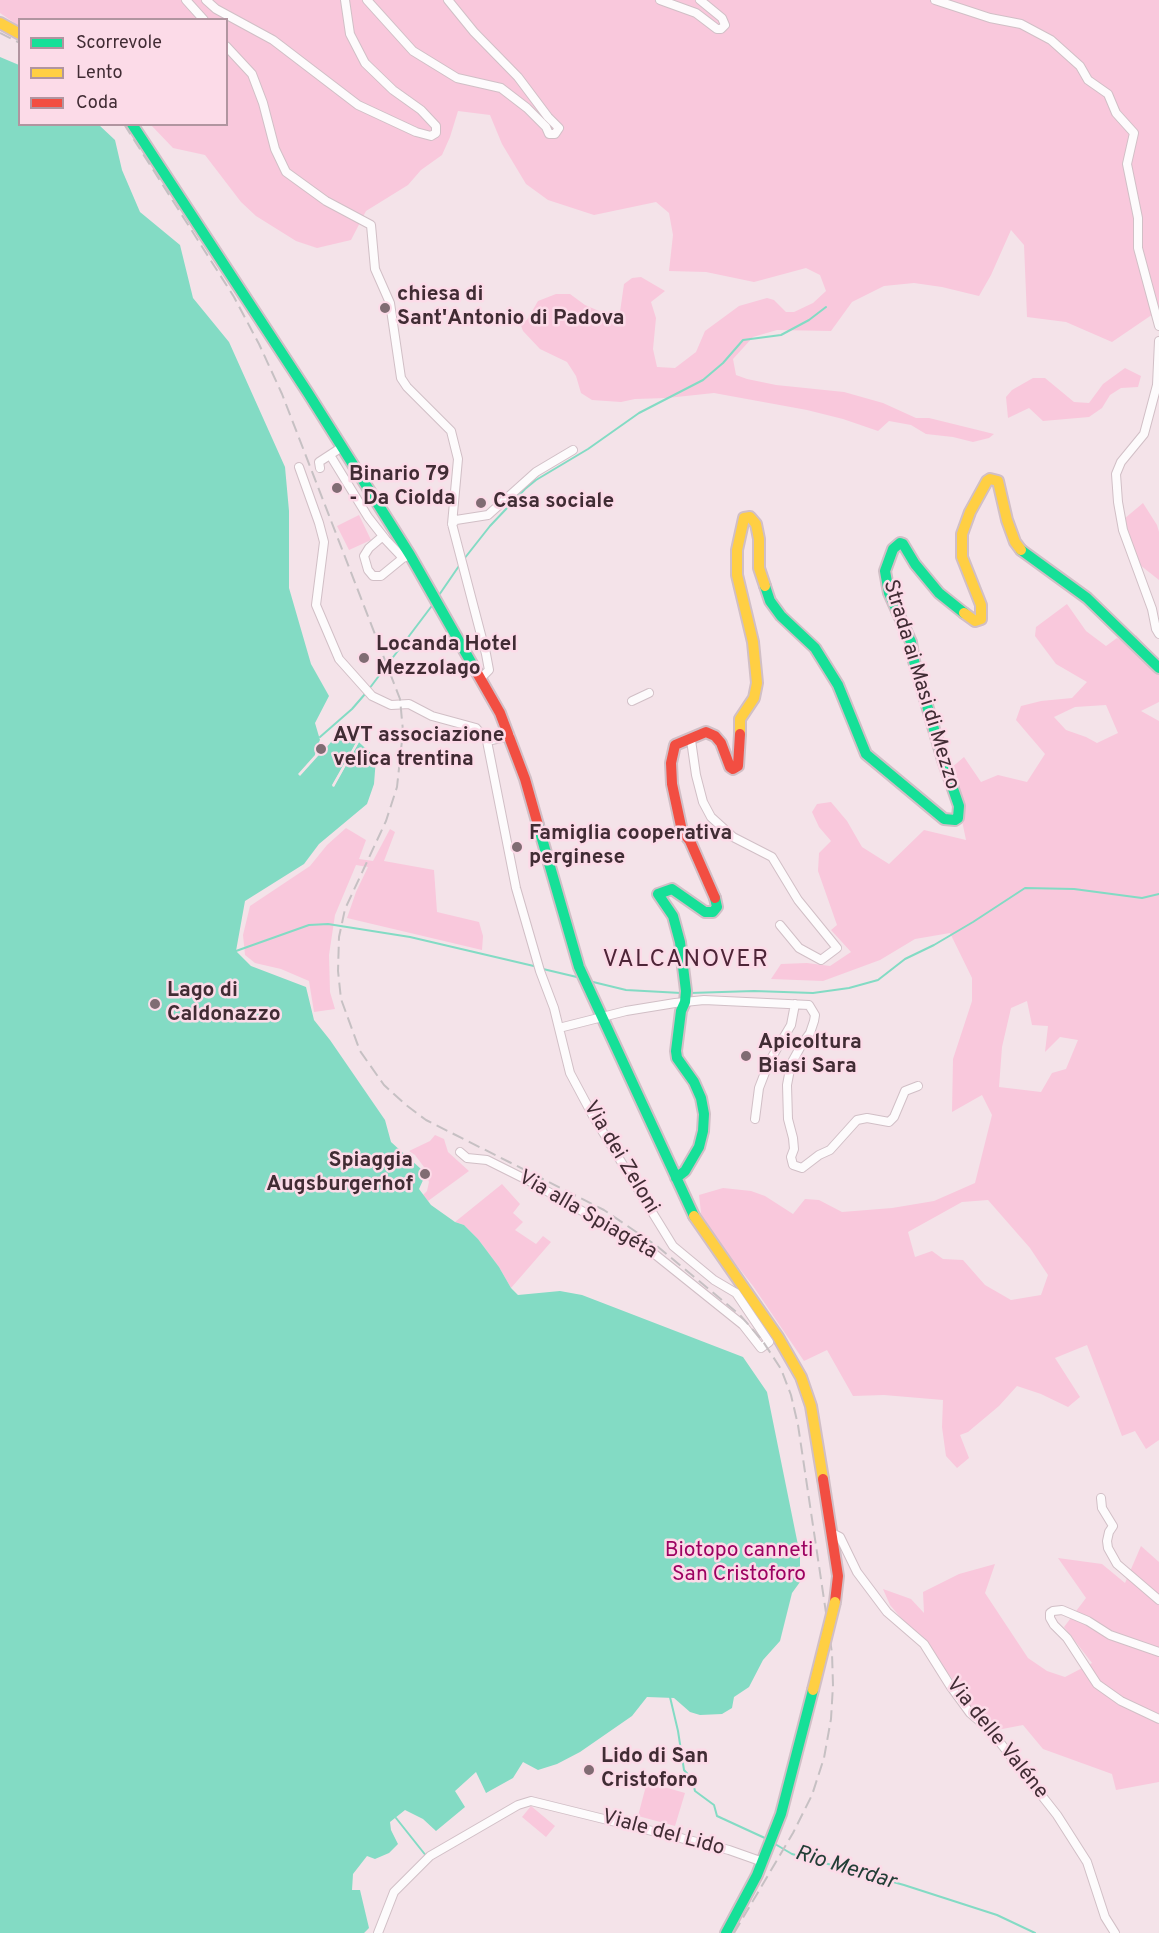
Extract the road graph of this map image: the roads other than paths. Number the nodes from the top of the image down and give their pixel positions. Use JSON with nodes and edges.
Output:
{"nodes":[{"id":1,"x":186,"y":0,"type":"edge"},
{"id":2,"x":206,"y":0,"type":"edge"},
{"id":3,"x":345,"y":0,"type":"edge"},
{"id":4,"x":367,"y":0,"type":"edge"},
{"id":5,"x":448,"y":0,"type":"edge"},
{"id":6,"x":660,"y":0,"type":"edge"},
{"id":7,"x":700,"y":0,"type":"edge"},
{"id":8,"x":935,"y":0,"type":"edge"},
{"id":9,"x":202,"y":18,"type":"edge"},
{"id":10,"x":0,"y":23,"type":"edge"},
{"id":11,"x":18,"y":33,"type":"edge"},
{"id":12,"x":228,"y":48,"type":"edge"},
{"id":13,"x":133,"y":126,"type":"edge"},
{"id":14,"x":1159,"y":326,"type":"edge"},
{"id":15,"x":1159,"y":342,"type":"edge"},
{"id":16,"x":342,"y":447,"type":"junction"},
{"id":17,"x":573,"y":450,"type":"dead end"},
{"id":18,"x":330,"y":455,"type":"junction"},
{"id":19,"x":299,"y":467,"type":"dead end"},
{"id":20,"x":320,"y":468,"type":"dead end"},
{"id":21,"x":452,"y":524,"type":"junction"},
{"id":22,"x":383,"y":537,"type":"junction"},
{"id":23,"x":406,"y":556,"type":"junction"},
{"id":24,"x":1159,"y":634,"type":"edge"},
{"id":25,"x":1159,"y":668,"type":"edge"},
{"id":26,"x":481,"y":678,"type":"junction"},
{"id":27,"x":649,"y":693,"type":"dead end"},
{"id":28,"x":632,"y":701,"type":"dead end"},
{"id":29,"x":510,"y":736,"type":"junction"},
{"id":30,"x":691,"y":740,"type":"junction"},
{"id":31,"x":487,"y":741,"type":"junction"},
{"id":32,"x":780,"y":925,"type":"dead end"},
{"id":33,"x":685,"y":997,"type":"junction"},
{"id":34,"x":795,"y":1004,"type":"junction"},
{"id":35,"x":602,"y":1018,"type":"junction"},
{"id":36,"x":560,"y":1028,"type":"junction"},
{"id":37,"x":918,"y":1086,"type":"dead end"},
{"id":38,"x":755,"y":1119,"type":"dead end"},
{"id":39,"x":460,"y":1152,"type":"dead end"},
{"id":40,"x":676,"y":1178,"type":"junction"},
{"id":41,"x":735,"y":1293,"type":"junction"},
{"id":42,"x":747,"y":1293,"type":"junction"},
{"id":43,"x":1101,"y":1498,"type":"dead end"},
{"id":44,"x":832,"y":1533,"type":"junction"},
{"id":45,"x":1159,"y":1600,"type":"edge"},
{"id":46,"x":1159,"y":1652,"type":"edge"},
{"id":47,"x":1159,"y":1719,"type":"edge"},
{"id":48,"x":766,"y":1855,"type":"junction"},
{"id":49,"x":378,"y":1933,"type":"edge"},
{"id":50,"x":726,"y":1933,"type":"edge"},
{"id":51,"x":1115,"y":1933,"type":"edge"}],
"edges":[{"from":1,"to":9,"type":"street"},
{"from":2,"to":3,"type":"street"},
{"from":4,"to":5,"type":"street"},
{"from":6,"to":7,"type":"street"},
{"from":8,"to":14,"type":"street"},
{"from":10,"to":11,"type":"street"},
{"from":12,"to":21,"type":"street"},
{"from":13,"to":16,"type":"street"},
{"from":15,"to":24,"type":"street"},
{"from":16,"to":18,"type":"street"},
{"from":16,"to":23,"type":"street"},
{"from":17,"to":21,"type":"street"},
{"from":18,"to":20,"type":"street"},
{"from":18,"to":22,"type":"street"},
{"from":19,"to":31,"type":"street"},
{"from":21,"to":26,"type":"street"},
{"from":22,"to":23,"type":"street"},
{"from":22,"to":23,"type":"street"},
{"from":23,"to":26,"type":"street"},
{"from":25,"to":30,"type":"street","name":"Strada ai Masi di Mezzo"},
{"from":26,"to":29,"type":"street"},
{"from":27,"to":28,"type":"street"},
{"from":29,"to":31,"type":"street"},
{"from":29,"to":35,"type":"street"},
{"from":30,"to":32,"type":"street"},
{"from":30,"to":33,"type":"street"},
{"from":31,"to":36,"type":"street","name":"Via dei Zeloni"},
{"from":33,"to":34,"type":"street"},
{"from":33,"to":35,"type":"street"},
{"from":33,"to":40,"type":"street"},
{"from":34,"to":37,"type":"street"},
{"from":34,"to":38,"type":"street"},
{"from":35,"to":36,"type":"street"},
{"from":35,"to":40,"type":"street"},
{"from":36,"to":41,"type":"street","name":"Via dei Zeloni"},
{"from":39,"to":41,"type":"street","name":"Via alla Spiagéta"},
{"from":40,"to":42,"type":"street"},
{"from":41,"to":42,"type":"street"},
{"from":42,"to":44,"type":"street"},
{"from":43,"to":45,"type":"street"},
{"from":44,"to":48,"type":"street","bridge":true},
{"from":44,"to":51,"type":"street","name":"Via delle Valéne"},
{"from":46,"to":47,"type":"street"},
{"from":48,"to":49,"type":"street","name":"Viale del Lido"},
{"from":48,"to":50,"type":"street"}]}
